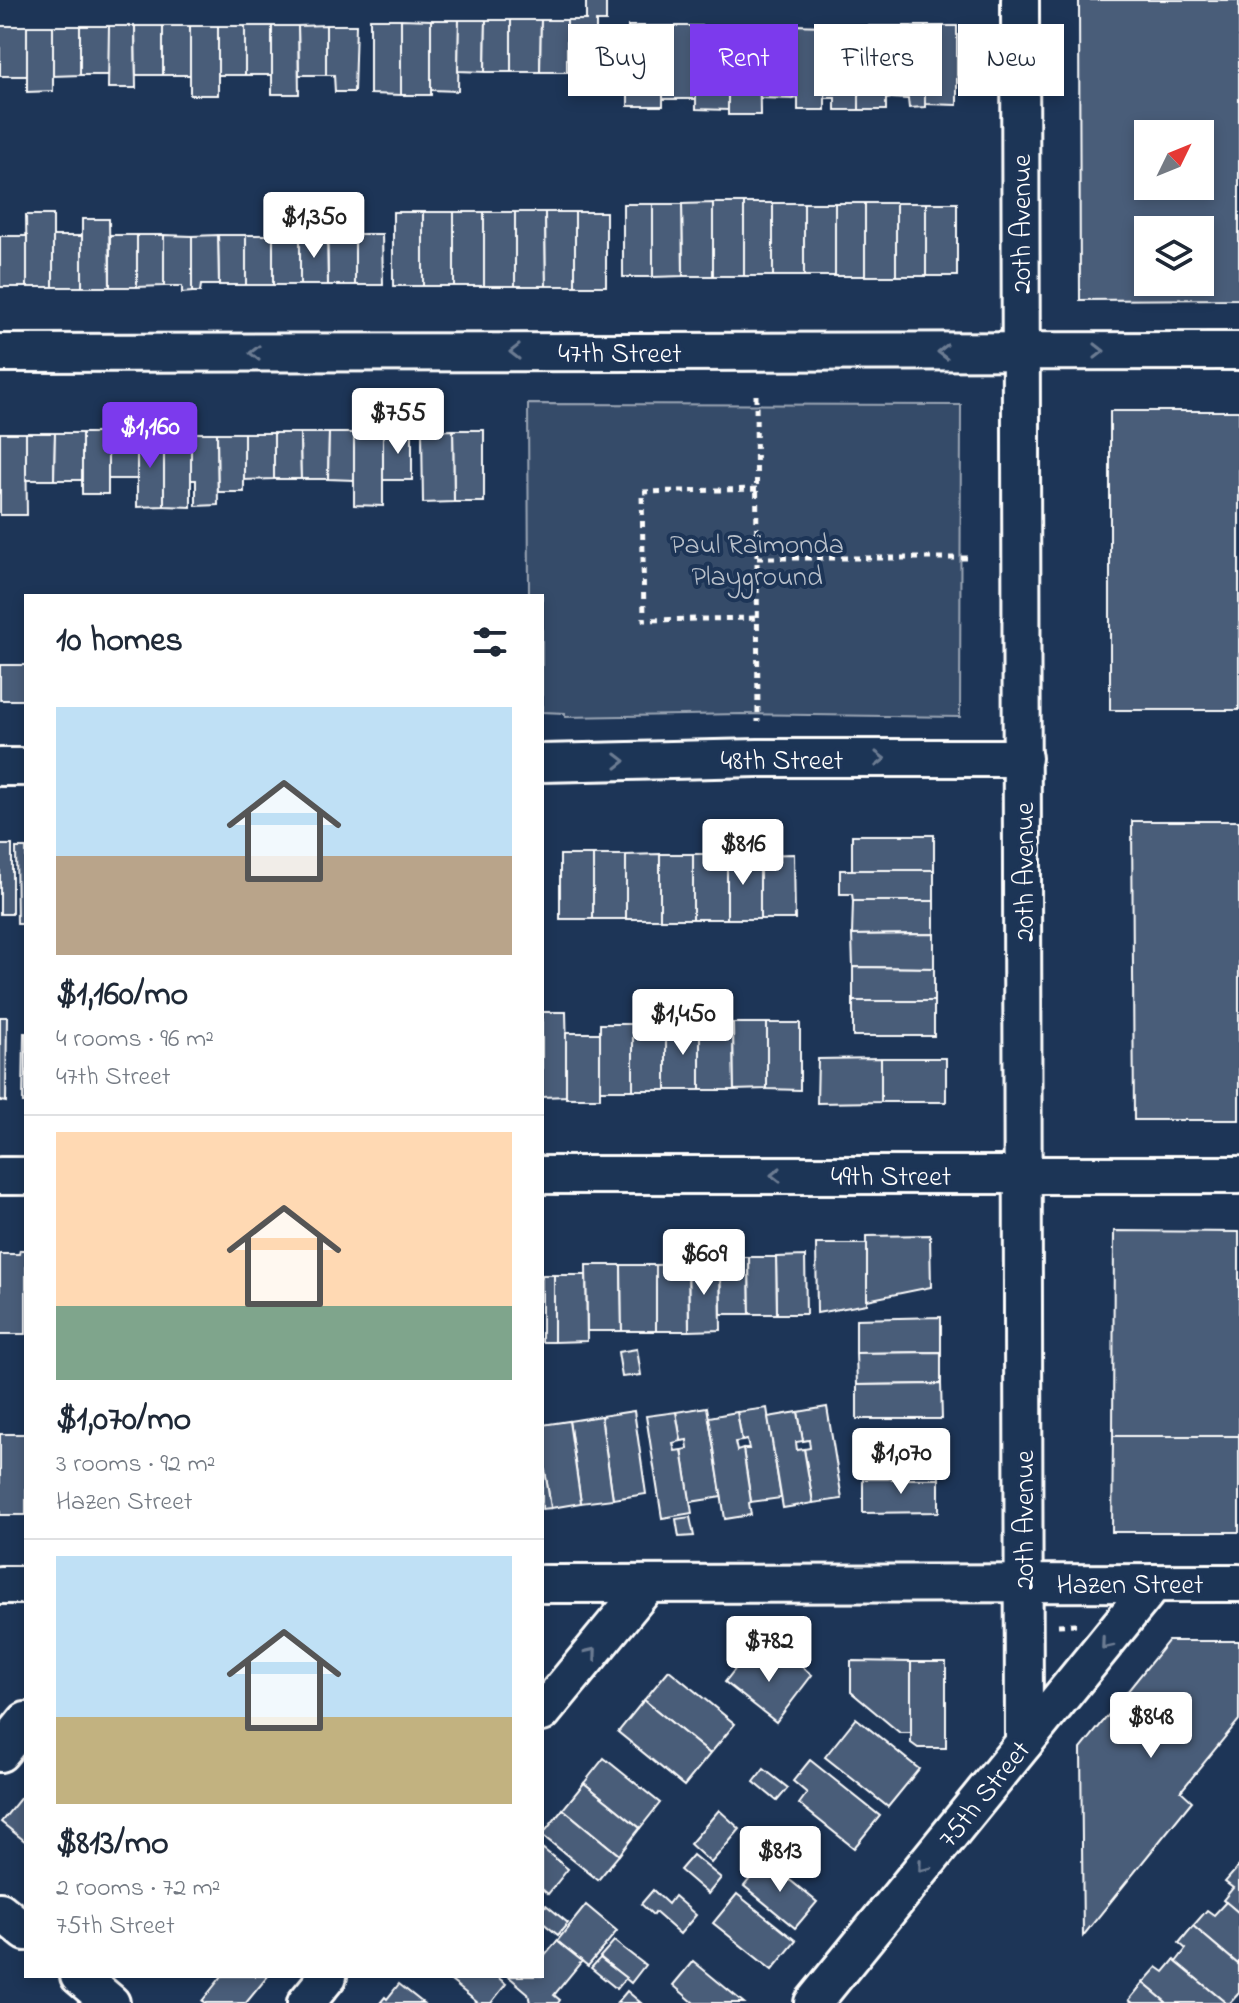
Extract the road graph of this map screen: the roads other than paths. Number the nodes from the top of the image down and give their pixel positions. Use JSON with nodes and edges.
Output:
{"nodes":[{"id":1,"x":1020,"y":0,"type":"edge"},
{"id":2,"x":1021,"y":351,"type":"junction"},
{"id":3,"x":1239,"y":351,"type":"edge"},
{"id":4,"x":0,"y":353,"type":"edge"},
{"id":5,"x":1023,"y":758,"type":"junction"},
{"id":6,"x":544,"y":763,"type":"edge"},
{"id":7,"x":0,"y":767,"type":"edge"},
{"id":8,"x":24,"y":767,"type":"edge"},
{"id":9,"x":1022,"y":1174,"type":"junction"},
{"id":10,"x":544,"y":1175,"type":"edge"},
{"id":11,"x":1239,"y":1175,"type":"edge"},
{"id":12,"x":0,"y":1176,"type":"edge"},
{"id":13,"x":24,"y":1176,"type":"edge"},
{"id":14,"x":1023,"y":1583,"type":"junction"},
{"id":15,"x":1154,"y":1583,"type":"junction"},
{"id":16,"x":1239,"y":1583,"type":"edge"},
{"id":17,"x":544,"y":1584,"type":"edge"},
{"id":18,"x":648,"y":1584,"type":"junction"},
{"id":19,"x":0,"y":1585,"type":"edge"},
{"id":20,"x":24,"y":1585,"type":"edge"},
{"id":21,"x":544,"y":1711,"type":"edge"},
{"id":22,"x":24,"y":1723,"type":"edge"},
{"id":23,"x":1024,"y":1743,"type":"junction"},
{"id":24,"x":0,"y":1753,"type":"edge"},
{"id":25,"x":0,"y":1911,"type":"edge"},
{"id":26,"x":24,"y":1930,"type":"edge"},
{"id":27,"x":81,"y":1978,"type":"edge"},
{"id":28,"x":326,"y":1978,"type":"edge"},
{"id":29,"x":111,"y":2003,"type":"edge"},
{"id":30,"x":306,"y":2003,"type":"edge"},
{"id":31,"x":813,"y":2003,"type":"edge"}],
"edges":[{"from":1,"to":2,"type":"street","name":"20th Avenue"},
{"from":2,"to":3,"type":"street","name":"47th Street","one_way":true},
{"from":2,"to":4,"type":"street","name":"47th Street","one_way":true},
{"from":2,"to":5,"type":"street","name":"20th Avenue"},
{"from":6,"to":5,"type":"street","name":"48th Street","one_way":true},
{"from":5,"to":9,"type":"street","name":"20th Avenue"},
{"from":7,"to":8,"type":"street"},
{"from":9,"to":10,"type":"street","name":"49th Street","one_way":true},
{"from":9,"to":11,"type":"street","name":"49th Street"},
{"from":9,"to":14,"type":"street","name":"20th Avenue"},
{"from":12,"to":13,"type":"street"},
{"from":14,"to":15,"type":"street","name":"Hazen Street"},
{"from":14,"to":18,"type":"street","name":"Hazen Street"},
{"from":14,"to":23,"type":"street","name":"20th Avenue"},
{"from":15,"to":16,"type":"street","name":"Hazen Street"},
{"from":15,"to":23,"type":"street","name":"75th Street","one_way":true},
{"from":17,"to":18,"type":"street","name":"Hazen Street"},
{"from":21,"to":18,"type":"street","one_way":true},
{"from":19,"to":20,"type":"street"},
{"from":22,"to":24,"type":"street"},
{"from":23,"to":31,"type":"street","name":"75th Street","one_way":true},
{"from":25,"to":26,"type":"street"},
{"from":27,"to":29,"type":"street"},
{"from":28,"to":30,"type":"street"}]}
